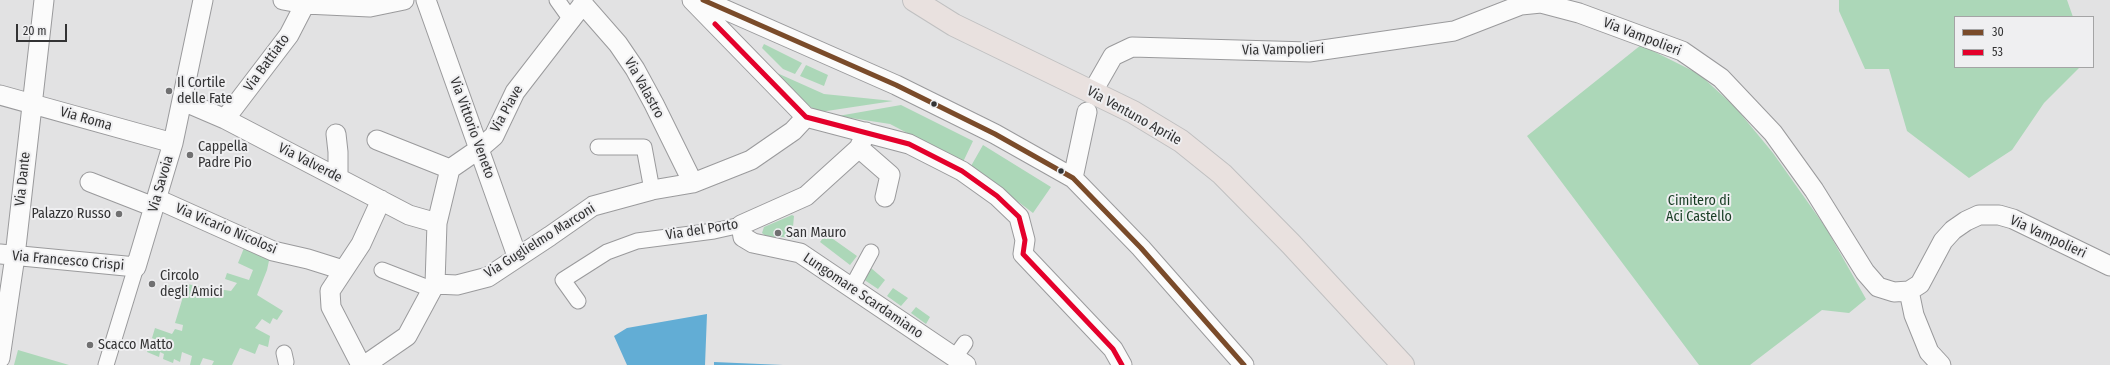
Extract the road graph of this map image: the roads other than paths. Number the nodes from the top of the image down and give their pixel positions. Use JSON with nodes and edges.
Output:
{"nodes":[{"id":1,"x":44,"y":0,"type":"edge"},
{"id":2,"x":203,"y":0,"type":"edge"},
{"id":3,"x":404,"y":0,"type":"edge"},
{"id":4,"x":426,"y":0,"type":"edge"},
{"id":5,"x":557,"y":0,"type":"edge"},
{"id":6,"x":692,"y":0,"type":"edge"},
{"id":7,"x":703,"y":0,"type":"edge"},
{"id":8,"x":914,"y":0,"type":"edge"},
{"id":9,"x":291,"y":1,"type":"edge"},
{"id":10,"x":583,"y":2,"type":"edge"},
{"id":11,"x":353,"y":3,"type":"edge"},
{"id":12,"x":572,"y":21,"type":"junction"},
{"id":13,"x":1093,"y":91,"type":"junction"},
{"id":14,"x":0,"y":95,"type":"edge"},
{"id":15,"x":182,"y":101,"type":"junction"},
{"id":16,"x":31,"y":104,"type":"junction"},
{"id":17,"x":1087,"y":112,"type":"dead end"},
{"id":18,"x":806,"y":117,"type":"junction"},
{"id":19,"x":226,"y":119,"type":"junction"},
{"id":20,"x":336,"y":134,"type":"dead end"},
{"id":21,"x":376,"y":140,"type":"dead end"},
{"id":22,"x":862,"y":140,"type":"junction"},
{"id":23,"x":173,"y":143,"type":"junction"},
{"id":24,"x":598,"y":147,"type":"dead end"},
{"id":25,"x":479,"y":149,"type":"junction"},
{"id":26,"x":450,"y":168,"type":"junction"},
{"id":27,"x":338,"y":177,"type":"junction"},
{"id":28,"x":1073,"y":178,"type":"junction"},
{"id":29,"x":90,"y":182,"type":"dead end"},
{"id":30,"x":693,"y":183,"type":"junction"},
{"id":31,"x":652,"y":190,"type":"junction"},
{"id":32,"x":885,"y":197,"type":"dead end"},
{"id":33,"x":381,"y":200,"type":"junction"},
{"id":34,"x":156,"y":203,"type":"junction"},
{"id":35,"x":437,"y":223,"type":"junction"},
{"id":36,"x":741,"y":225,"type":"junction"},
{"id":37,"x":871,"y":252,"type":"dead end"},
{"id":38,"x":7,"y":255,"type":"edge"},
{"id":39,"x":518,"y":256,"type":"junction"},
{"id":40,"x":2110,"y":266,"type":"edge"},
{"id":41,"x":136,"y":267,"type":"junction"},
{"id":42,"x":343,"y":270,"type":"junction"},
{"id":43,"x":382,"y":270,"type":"dead end"},
{"id":44,"x":433,"y":287,"type":"junction"},
{"id":45,"x":852,"y":287,"type":"junction"},
{"id":46,"x":1909,"y":291,"type":"junction"},
{"id":47,"x":578,"y":302,"type":"dead end"},
{"id":48,"x":962,"y":355,"type":"edge"},
{"id":49,"x":0,"y":358,"type":"edge"},
{"id":50,"x":106,"y":365,"type":"edge"},
{"id":51,"x":361,"y":365,"type":"edge"},
{"id":52,"x":365,"y":365,"type":"edge"},
{"id":53,"x":1122,"y":365,"type":"edge"},
{"id":54,"x":1244,"y":365,"type":"edge"},
{"id":55,"x":1403,"y":365,"type":"edge"},
{"id":56,"x":1940,"y":365,"type":"edge"}],
"edges":[{"from":1,"to":16,"type":"street","name":"Via Dante"},
{"from":2,"to":15,"type":"street","name":"Via Savoia"},
{"from":3,"to":11,"type":"street"},
{"from":4,"to":25,"type":"street","name":"Via Vittorio Veneto"},
{"from":5,"to":12,"type":"street"},
{"from":6,"to":18,"type":"street"},
{"from":7,"to":28,"type":"street"},
{"from":8,"to":13,"type":"main road","name":"Via Ventuno Aprile"},
{"from":9,"to":11,"type":"street"},
{"from":9,"to":19,"type":"street","name":"Via Battiato"},
{"from":10,"to":12,"type":"street","name":"Via Piave"},
{"from":10,"to":30,"type":"street","name":"Via Valastro"},
{"from":12,"to":25,"type":"street","name":"Via Piave"},
{"from":13,"to":46,"type":"street","name":"Via Vampolieri"},
{"from":13,"to":55,"type":"main road","name":"Via Ventuno Aprile"},
{"from":14,"to":16,"type":"street","name":"Via Roma"},
{"from":15,"to":19,"type":"street","name":"Via Valverde"},
{"from":15,"to":23,"type":"street","name":"Via Savoia"},
{"from":16,"to":23,"type":"street","name":"Via Roma"},
{"from":16,"to":38,"type":"street","name":"Via Dante"},
{"from":17,"to":28,"type":"street"},
{"from":18,"to":22,"type":"street"},
{"from":18,"to":30,"type":"street","name":"Via Guglielmo Marconi"},
{"from":19,"to":27,"type":"street","name":"Via Valverde"},
{"from":20,"to":27,"type":"street"},
{"from":21,"to":26,"type":"street"},
{"from":22,"to":32,"type":"street"},
{"from":22,"to":36,"type":"street","name":"Via del Porto"},
{"from":22,"to":53,"type":"street"},
{"from":23,"to":34,"type":"street","name":"Via Savoia"},
{"from":24,"to":31,"type":"street"},
{"from":25,"to":26,"type":"street","name":"Via Piave"},
{"from":25,"to":39,"type":"street","name":"Via Vittorio Veneto"},
{"from":26,"to":35,"type":"street"},
{"from":27,"to":33,"type":"street","name":"Via Valverde"},
{"from":28,"to":54,"type":"street"},
{"from":29,"to":34,"type":"street","name":"Via Vicario Nicolosi"},
{"from":30,"to":31,"type":"street","name":"Via Guglielmo Marconi"},
{"from":31,"to":39,"type":"street","name":"Via Guglielmo Marconi"},
{"from":33,"to":35,"type":"street","name":"Via Valverde"},
{"from":33,"to":42,"type":"street"},
{"from":34,"to":41,"type":"street","name":"Via Savoia"},
{"from":34,"to":42,"type":"street","name":"Via Vicario Nicolosi"},
{"from":35,"to":44,"type":"street"},
{"from":36,"to":45,"type":"street","name":"Lungomare Scardamiano"},
{"from":36,"to":47,"type":"street","name":"Via del Porto"},
{"from":37,"to":45,"type":"street"},
{"from":38,"to":41,"type":"street","name":"Via Francesco Crispi"},
{"from":38,"to":49,"type":"street","name":"Via Dante"},
{"from":39,"to":44,"type":"street","name":"Via Guglielmo Marconi"},
{"from":40,"to":46,"type":"street","name":"Via Vampolieri"},
{"from":41,"to":50,"type":"street","name":"Via Savoia"},
{"from":42,"to":51,"type":"street"},
{"from":43,"to":44,"type":"street"},
{"from":44,"to":52,"type":"street"},
{"from":45,"to":48,"type":"street","name":"Lungomare Scardamiano"},
{"from":46,"to":56,"type":"street"}]}
